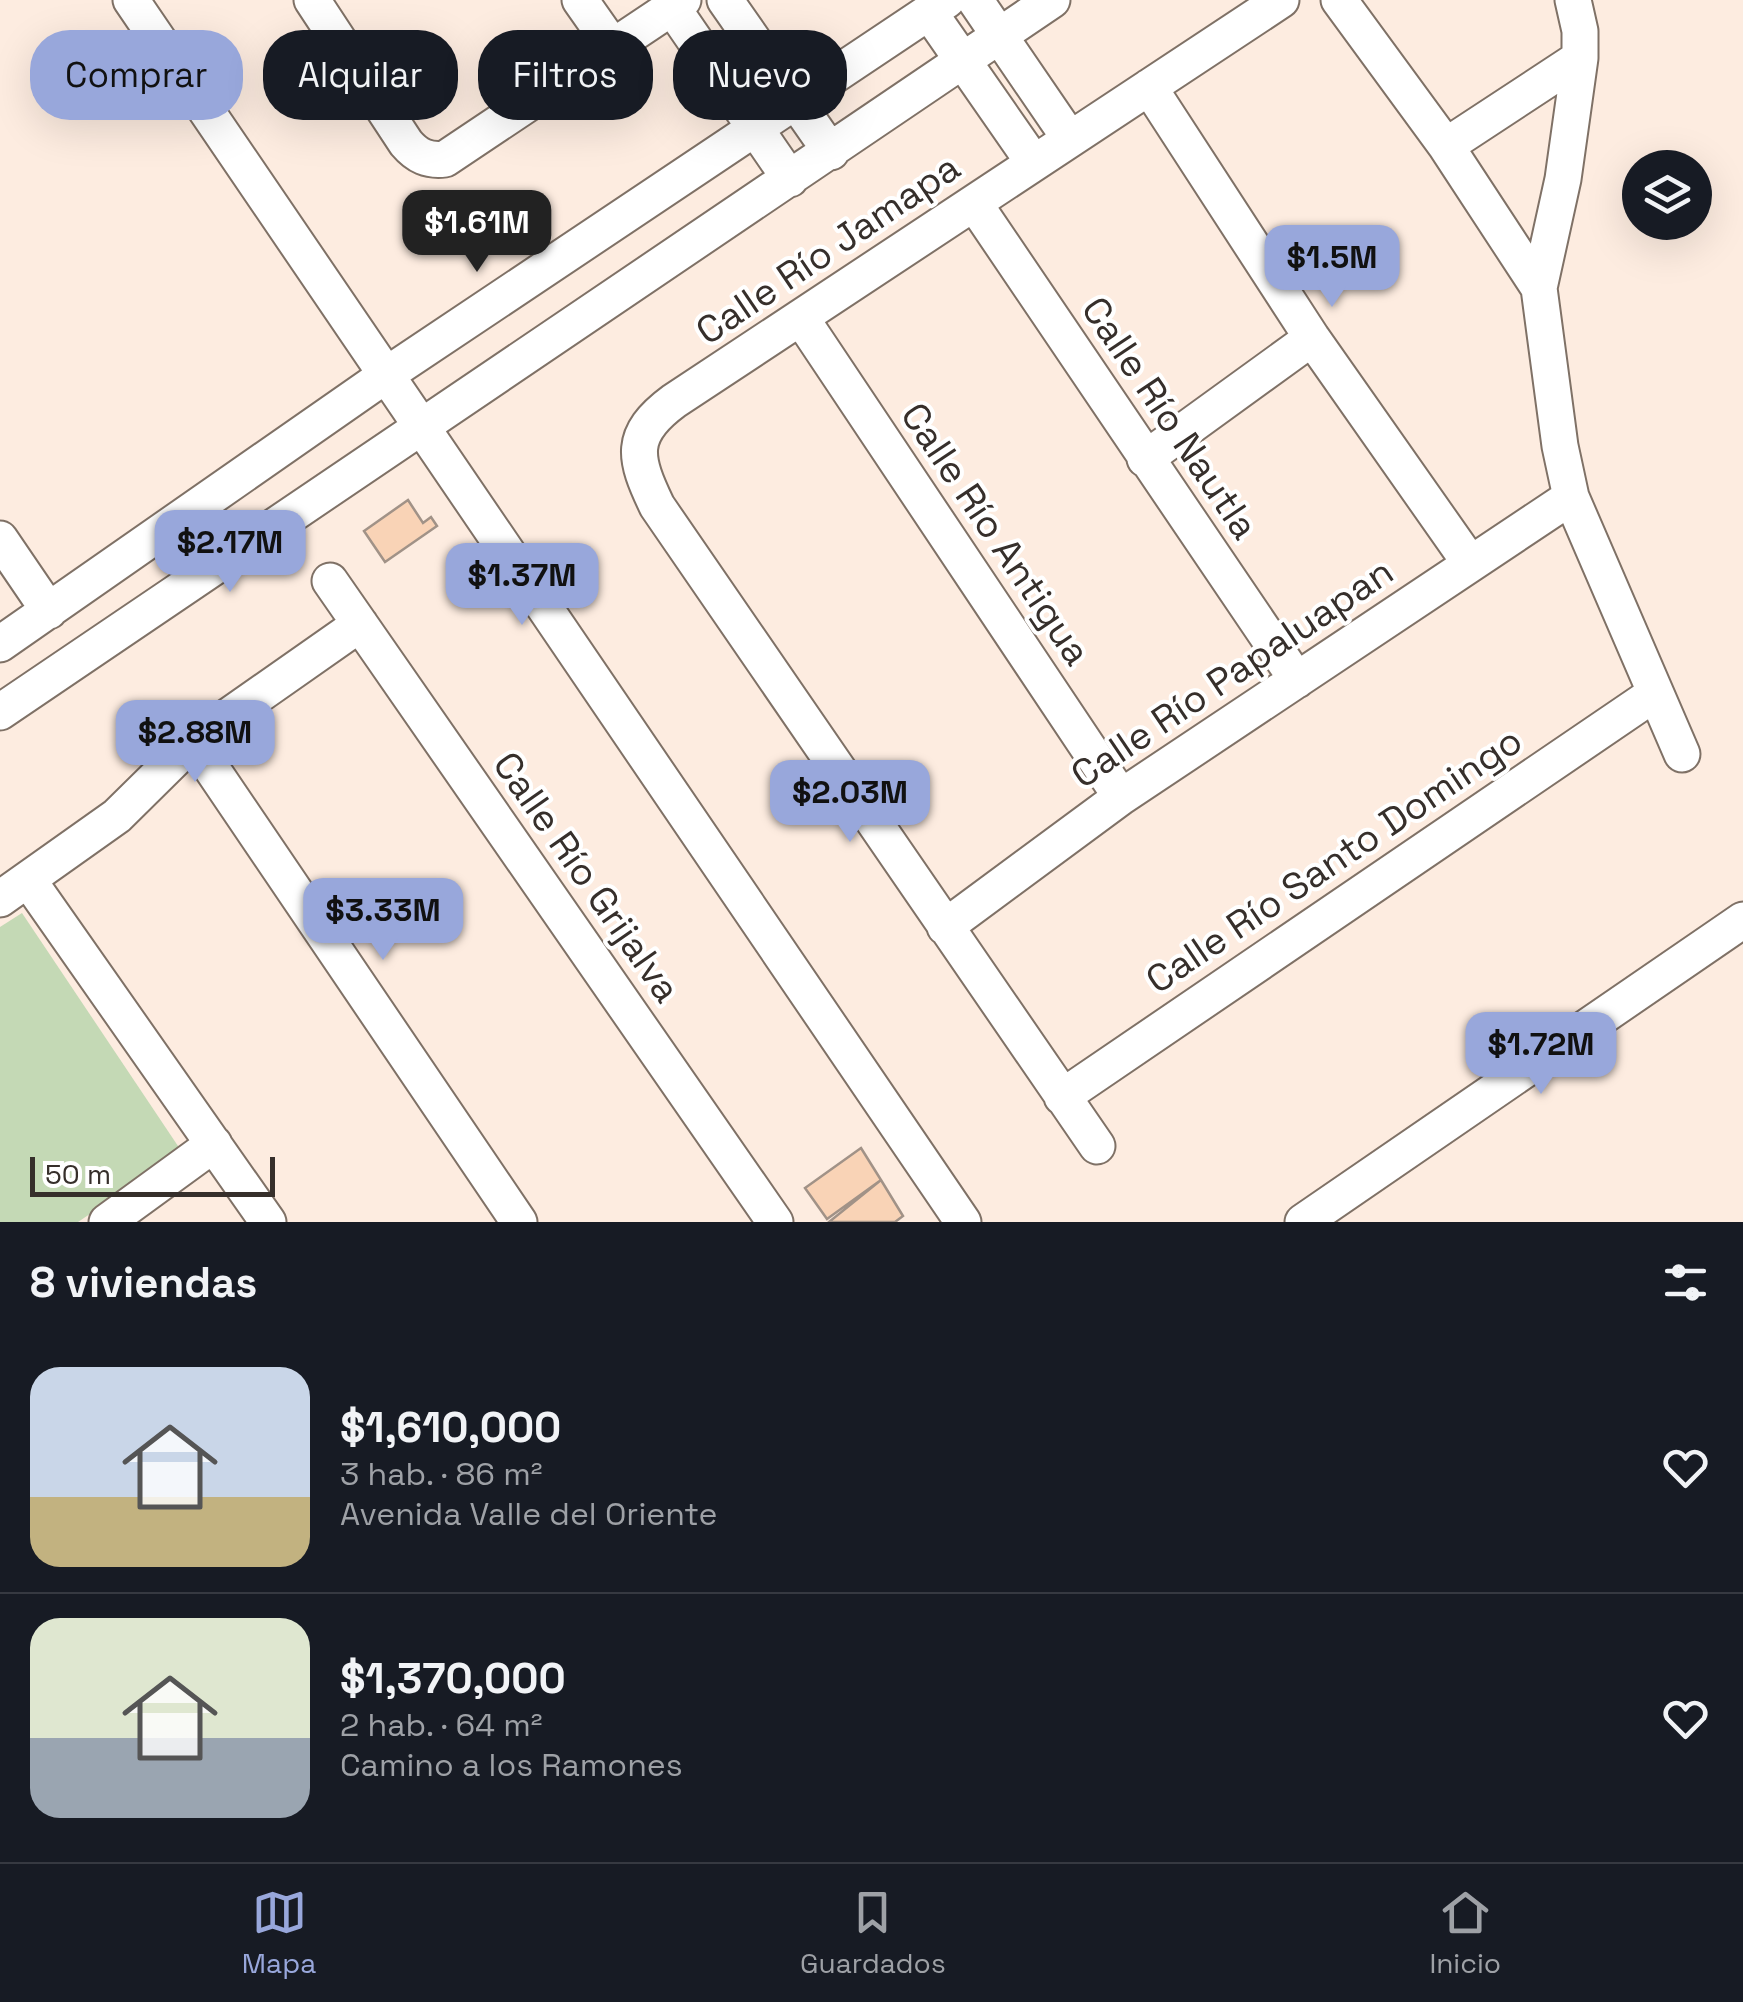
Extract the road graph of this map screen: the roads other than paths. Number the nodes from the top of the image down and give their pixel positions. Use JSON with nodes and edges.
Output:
{"nodes":[{"id":1,"x":131,"y":0,"type":"edge"},
{"id":2,"x":312,"y":0,"type":"edge"},
{"id":3,"x":580,"y":0,"type":"edge"},
{"id":4,"x":725,"y":0,"type":"edge"},
{"id":5,"x":975,"y":0,"type":"edge"},
{"id":6,"x":1052,"y":0,"type":"edge"},
{"id":7,"x":1280,"y":0,"type":"edge"},
{"id":8,"x":1338,"y":0,"type":"edge"},
{"id":9,"x":1573,"y":0,"type":"edge"},
{"id":10,"x":677,"y":4,"type":"edge"},
{"id":11,"x":938,"y":6,"type":"edge"},
{"id":12,"x":601,"y":30,"type":"edge"},
{"id":13,"x":638,"y":30,"type":"edge"},
{"id":14,"x":746,"y":30,"type":"edge"},
{"id":15,"x":1000,"y":36,"type":"junction"},
{"id":16,"x":1580,"y":58,"type":"junction"},
{"id":17,"x":964,"y":61,"type":"junction"},
{"id":18,"x":847,"y":68,"type":"edge"},
{"id":19,"x":1149,"y":87,"type":"junction"},
{"id":20,"x":504,"y":120,"type":"edge"},
{"id":21,"x":771,"y":120,"type":"edge"},
{"id":22,"x":808,"y":120,"type":"edge"},
{"id":23,"x":756,"y":130,"type":"junction"},
{"id":24,"x":1070,"y":139,"type":"junction"},
{"id":25,"x":1446,"y":146,"type":"junction"},
{"id":26,"x":830,"y":152,"type":"junction"},
{"id":27,"x":1034,"y":163,"type":"junction"},
{"id":28,"x":790,"y":179,"type":"junction"},
{"id":29,"x":974,"y":203,"type":"junction"},
{"id":30,"x":1539,"y":288,"type":"junction"},
{"id":31,"x":801,"y":318,"type":"junction"},
{"id":32,"x":1312,"y":338,"type":"junction"},
{"id":33,"x":386,"y":375,"type":"junction"},
{"id":34,"x":423,"y":424,"type":"junction"},
{"id":35,"x":1145,"y":459,"type":"junction"},
{"id":36,"x":1570,"y":497,"type":"junction"},
{"id":37,"x":0,"y":539,"type":"edge"},
{"id":38,"x":1470,"y":563,"type":"junction"},
{"id":39,"x":330,"y":580,"type":"dead end"},
{"id":40,"x":49,"y":611,"type":"junction"},
{"id":41,"x":360,"y":624,"type":"junction"},
{"id":42,"x":0,"y":644,"type":"edge"},
{"id":43,"x":1297,"y":680,"type":"junction"},
{"id":44,"x":1654,"y":694,"type":"junction"},
{"id":45,"x":0,"y":712,"type":"edge"},
{"id":46,"x":193,"y":741,"type":"junction"},
{"id":47,"x":1682,"y":754,"type":"dead end"},
{"id":48,"x":1121,"y":797,"type":"junction"},
{"id":49,"x":14,"y":890,"type":"edge"},
{"id":50,"x":1743,"y":920,"type":"edge"},
{"id":51,"x":946,"y":926,"type":"junction"},
{"id":52,"x":1062,"y":1096,"type":"junction"},
{"id":53,"x":214,"y":1144,"type":"junction"},
{"id":54,"x":1097,"y":1146,"type":"dead end"},
{"id":55,"x":506,"y":1218,"type":"edge"},
{"id":56,"x":106,"y":1222,"type":"edge"},
{"id":57,"x":268,"y":1222,"type":"edge"},
{"id":58,"x":775,"y":1222,"type":"edge"},
{"id":59,"x":963,"y":1222,"type":"edge"},
{"id":60,"x":1303,"y":1222,"type":"edge"}],
"edges":[{"from":1,"to":33,"type":"street"},
{"from":2,"to":20,"type":"street"},
{"from":3,"to":12,"type":"street"},
{"from":4,"to":14,"type":"street"},
{"from":5,"to":15,"type":"street"},
{"from":6,"to":15,"type":"street"},
{"from":7,"to":19,"type":"street","name":"Calle Río Jamapa"},
{"from":8,"to":25,"type":"street"},
{"from":9,"to":16,"type":"street"},
{"from":10,"to":13,"type":"street"},
{"from":10,"to":23,"type":"street"},
{"from":11,"to":17,"type":"street"},
{"from":11,"to":18,"type":"street"},
{"from":15,"to":17,"type":"street"},
{"from":15,"to":24,"type":"street"},
{"from":16,"to":25,"type":"street"},
{"from":16,"to":30,"type":"street"},
{"from":17,"to":26,"type":"street"},
{"from":17,"to":27,"type":"street"},
{"from":19,"to":24,"type":"street","name":"Calle Río Jamapa"},
{"from":19,"to":32,"type":"street"},
{"from":21,"to":23,"type":"street"},
{"from":22,"to":26,"type":"street"},
{"from":23,"to":28,"type":"street"},
{"from":23,"to":33,"type":"street"},
{"from":24,"to":27,"type":"street","name":"Calle Río Jamapa"},
{"from":25,"to":30,"type":"street"},
{"from":26,"to":28,"type":"street"},
{"from":27,"to":29,"type":"street","name":"Calle Río Jamapa"},
{"from":28,"to":34,"type":"street"},
{"from":29,"to":31,"type":"street","name":"Calle Río Jamapa"},
{"from":29,"to":35,"type":"street","name":"Calle Río Nautla"},
{"from":30,"to":36,"type":"street"},
{"from":31,"to":48,"type":"street","name":"Calle Río Antigua"},
{"from":31,"to":51,"type":"street","name":"Calle Río Jamapa"},
{"from":32,"to":35,"type":"street"},
{"from":32,"to":38,"type":"street"},
{"from":33,"to":34,"type":"street"},
{"from":33,"to":40,"type":"street"},
{"from":34,"to":45,"type":"street"},
{"from":34,"to":59,"type":"street"},
{"from":35,"to":43,"type":"street","name":"Calle Río Nautla"},
{"from":36,"to":38,"type":"street","name":"Calle Río Papaluapan"},
{"from":36,"to":44,"type":"street"},
{"from":37,"to":40,"type":"street"},
{"from":38,"to":43,"type":"street","name":"Calle Río Papaluapan"},
{"from":39,"to":41,"type":"street","name":"Calle Río Grijalva"},
{"from":40,"to":42,"type":"street"},
{"from":41,"to":46,"type":"street"},
{"from":41,"to":58,"type":"street","name":"Calle Río Grijalva"},
{"from":43,"to":48,"type":"street","name":"Calle Río Papaluapan"},
{"from":44,"to":47,"type":"street"},
{"from":44,"to":52,"type":"street","name":"Calle Río Santo Domingo"},
{"from":46,"to":49,"type":"street"},
{"from":46,"to":55,"type":"street"},
{"from":48,"to":51,"type":"street","name":"Calle Río Papaluapan"},
{"from":49,"to":53,"type":"street"},
{"from":50,"to":60,"type":"street"},
{"from":51,"to":52,"type":"street","name":"Calle Río Jamapa"},
{"from":52,"to":54,"type":"street","name":"Calle Río Jamapa"},
{"from":53,"to":56,"type":"street"},
{"from":53,"to":57,"type":"street"}]}
